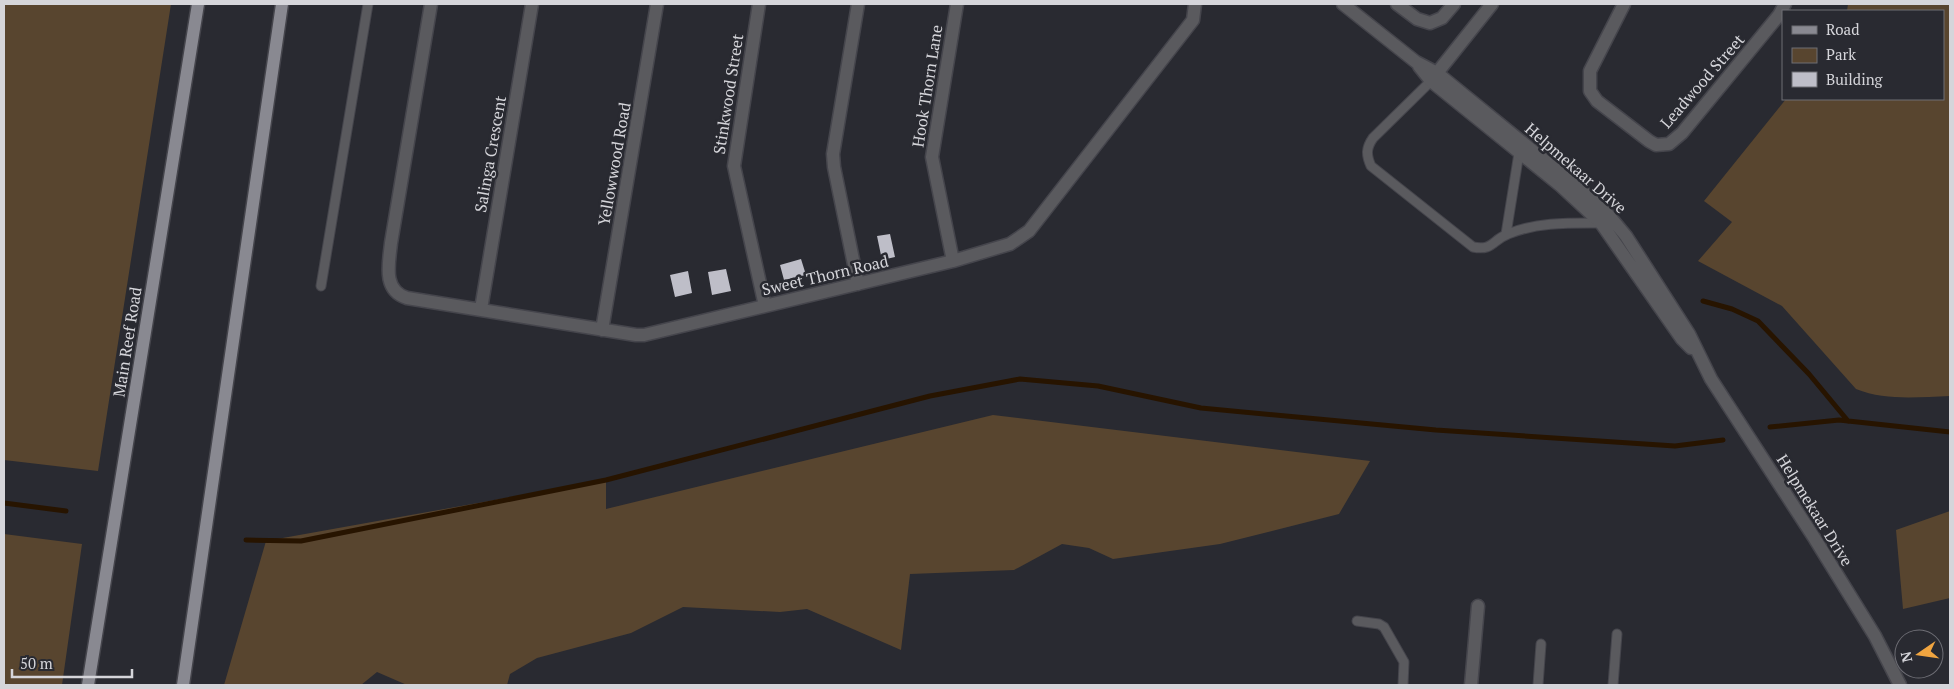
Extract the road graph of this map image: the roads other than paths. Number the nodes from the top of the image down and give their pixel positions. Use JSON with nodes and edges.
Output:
{"nodes":[{"id":1,"x":198,"y":4,"type":"edge"},
{"id":2,"x":282,"y":4,"type":"edge"},
{"id":3,"x":368,"y":4,"type":"edge"},
{"id":4,"x":431,"y":4,"type":"edge"},
{"id":5,"x":532,"y":4,"type":"edge"},
{"id":6,"x":657,"y":4,"type":"edge"},
{"id":7,"x":758,"y":4,"type":"edge"},
{"id":8,"x":858,"y":4,"type":"edge"},
{"id":9,"x":957,"y":4,"type":"edge"},
{"id":10,"x":1194,"y":4,"type":"edge"},
{"id":11,"x":1343,"y":4,"type":"edge"},
{"id":12,"x":1397,"y":4,"type":"edge"},
{"id":13,"x":1454,"y":4,"type":"edge"},
{"id":14,"x":1492,"y":4,"type":"edge"},
{"id":15,"x":1624,"y":4,"type":"edge"},
{"id":16,"x":1782,"y":11,"type":"edge"},
{"id":17,"x":1434,"y":77,"type":"junction"},
{"id":18,"x":1519,"y":153,"type":"junction"},
{"id":19,"x":1601,"y":223,"type":"junction"},
{"id":20,"x":1506,"y":234,"type":"junction"},
{"id":21,"x":953,"y":261,"type":"junction"},
{"id":22,"x":858,"y":284,"type":"junction"},
{"id":23,"x":321,"y":286,"type":"dead end"},
{"id":24,"x":765,"y":306,"type":"junction"},
{"id":25,"x":481,"y":309,"type":"junction"},
{"id":26,"x":602,"y":330,"type":"junction"},
{"id":27,"x":1697,"y":354,"type":"junction"},
{"id":28,"x":1478,"y":606,"type":"dead end"},
{"id":29,"x":1357,"y":621,"type":"dead end"},
{"id":30,"x":1617,"y":634,"type":"dead end"},
{"id":31,"x":1541,"y":644,"type":"dead end"},
{"id":32,"x":88,"y":685,"type":"edge"},
{"id":33,"x":183,"y":685,"type":"edge"},
{"id":34,"x":1403,"y":685,"type":"edge"},
{"id":35,"x":1471,"y":685,"type":"edge"},
{"id":36,"x":1538,"y":685,"type":"edge"},
{"id":37,"x":1613,"y":685,"type":"edge"},
{"id":38,"x":1900,"y":685,"type":"edge"}],
"edges":[{"from":1,"to":32,"type":"main road","name":"Main Reef Road"},
{"from":2,"to":33,"type":"main road"},
{"from":3,"to":23,"type":"lane"},
{"from":4,"to":25,"type":"street","name":"Sweet Thorn Road"},
{"from":5,"to":25,"type":"street","name":"Salinga Crescent"},
{"from":6,"to":26,"type":"street","name":"Yellowwood Road"},
{"from":7,"to":24,"type":"street","name":"Stinkwood Street"},
{"from":8,"to":22,"type":"street"},
{"from":9,"to":21,"type":"street","name":"Hook Thorn Lane"},
{"from":10,"to":21,"type":"street","name":"Sweet Thorn Road"},
{"from":11,"to":17,"type":"street","name":"Helpmekaar Drive"},
{"from":12,"to":13,"type":"street"},
{"from":14,"to":17,"type":"street"},
{"from":15,"to":16,"type":"street","name":"Leadwood Street"},
{"from":17,"to":18,"type":"street","name":"Helpmekaar Drive"},
{"from":17,"to":20,"type":"lane"},
{"from":17,"to":27,"type":"street","name":"Helpmekaar Drive"},
{"from":18,"to":19,"type":"street","name":"Helpmekaar Drive"},
{"from":18,"to":20,"type":"lane"},
{"from":19,"to":20,"type":"lane"},
{"from":19,"to":27,"type":"street","name":"Helpmekaar Drive"},
{"from":21,"to":22,"type":"street","name":"Sweet Thorn Road"},
{"from":22,"to":24,"type":"street","name":"Sweet Thorn Road"},
{"from":24,"to":26,"type":"street","name":"Sweet Thorn Road"},
{"from":25,"to":26,"type":"street","name":"Sweet Thorn Road"},
{"from":27,"to":38,"type":"street","name":"Helpmekaar Drive"},
{"from":28,"to":35,"type":"street"},
{"from":29,"to":34,"type":"lane"},
{"from":30,"to":37,"type":"lane"},
{"from":31,"to":36,"type":"lane"}]}
